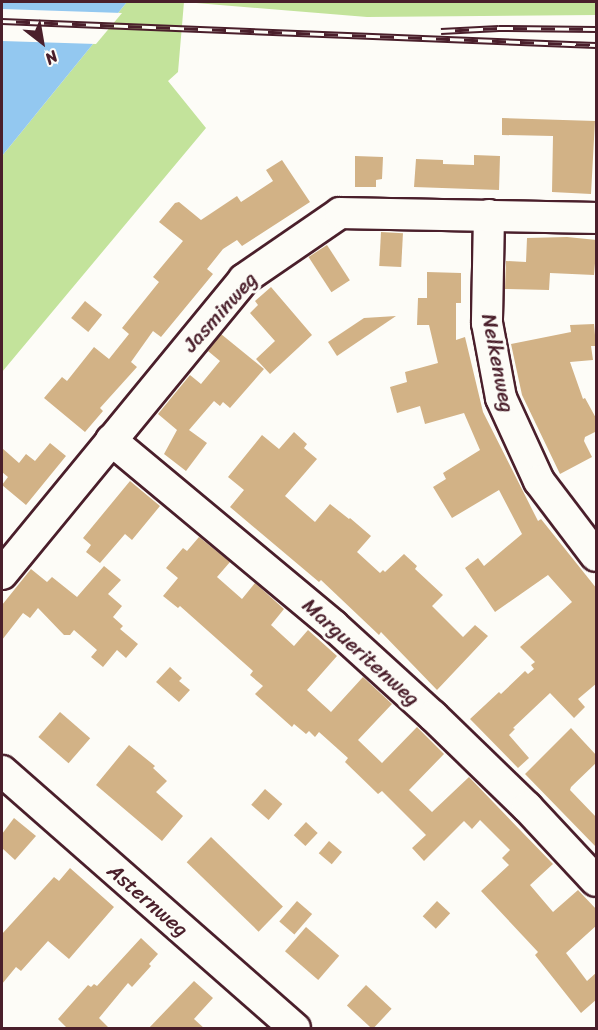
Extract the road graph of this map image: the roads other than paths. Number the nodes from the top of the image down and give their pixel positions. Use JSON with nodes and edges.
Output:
{"nodes":[{"id":1,"x":489,"y":215,"type":"junction"},
{"id":2,"x":597,"y":218,"type":"edge"},
{"id":3,"x":111,"y":440,"type":"junction"},
{"id":4,"x":597,"y":556,"type":"edge"},
{"id":5,"x":2,"y":574,"type":"edge"},
{"id":6,"x":2,"y":771,"type":"edge"},
{"id":7,"x":597,"y":881,"type":"edge"},
{"id":8,"x":295,"y":1029,"type":"edge"}],
"edges":[{"from":1,"to":2,"type":"street","name":"Jasminweg"},
{"from":1,"to":3,"type":"street","name":"Jasminweg"},
{"from":1,"to":4,"type":"street","name":"Nelkenweg"},
{"from":3,"to":5,"type":"street","name":"Jasminweg"},
{"from":3,"to":7,"type":"street","name":"Margueritenweg"},
{"from":6,"to":8,"type":"street","name":"Asternweg"}]}
